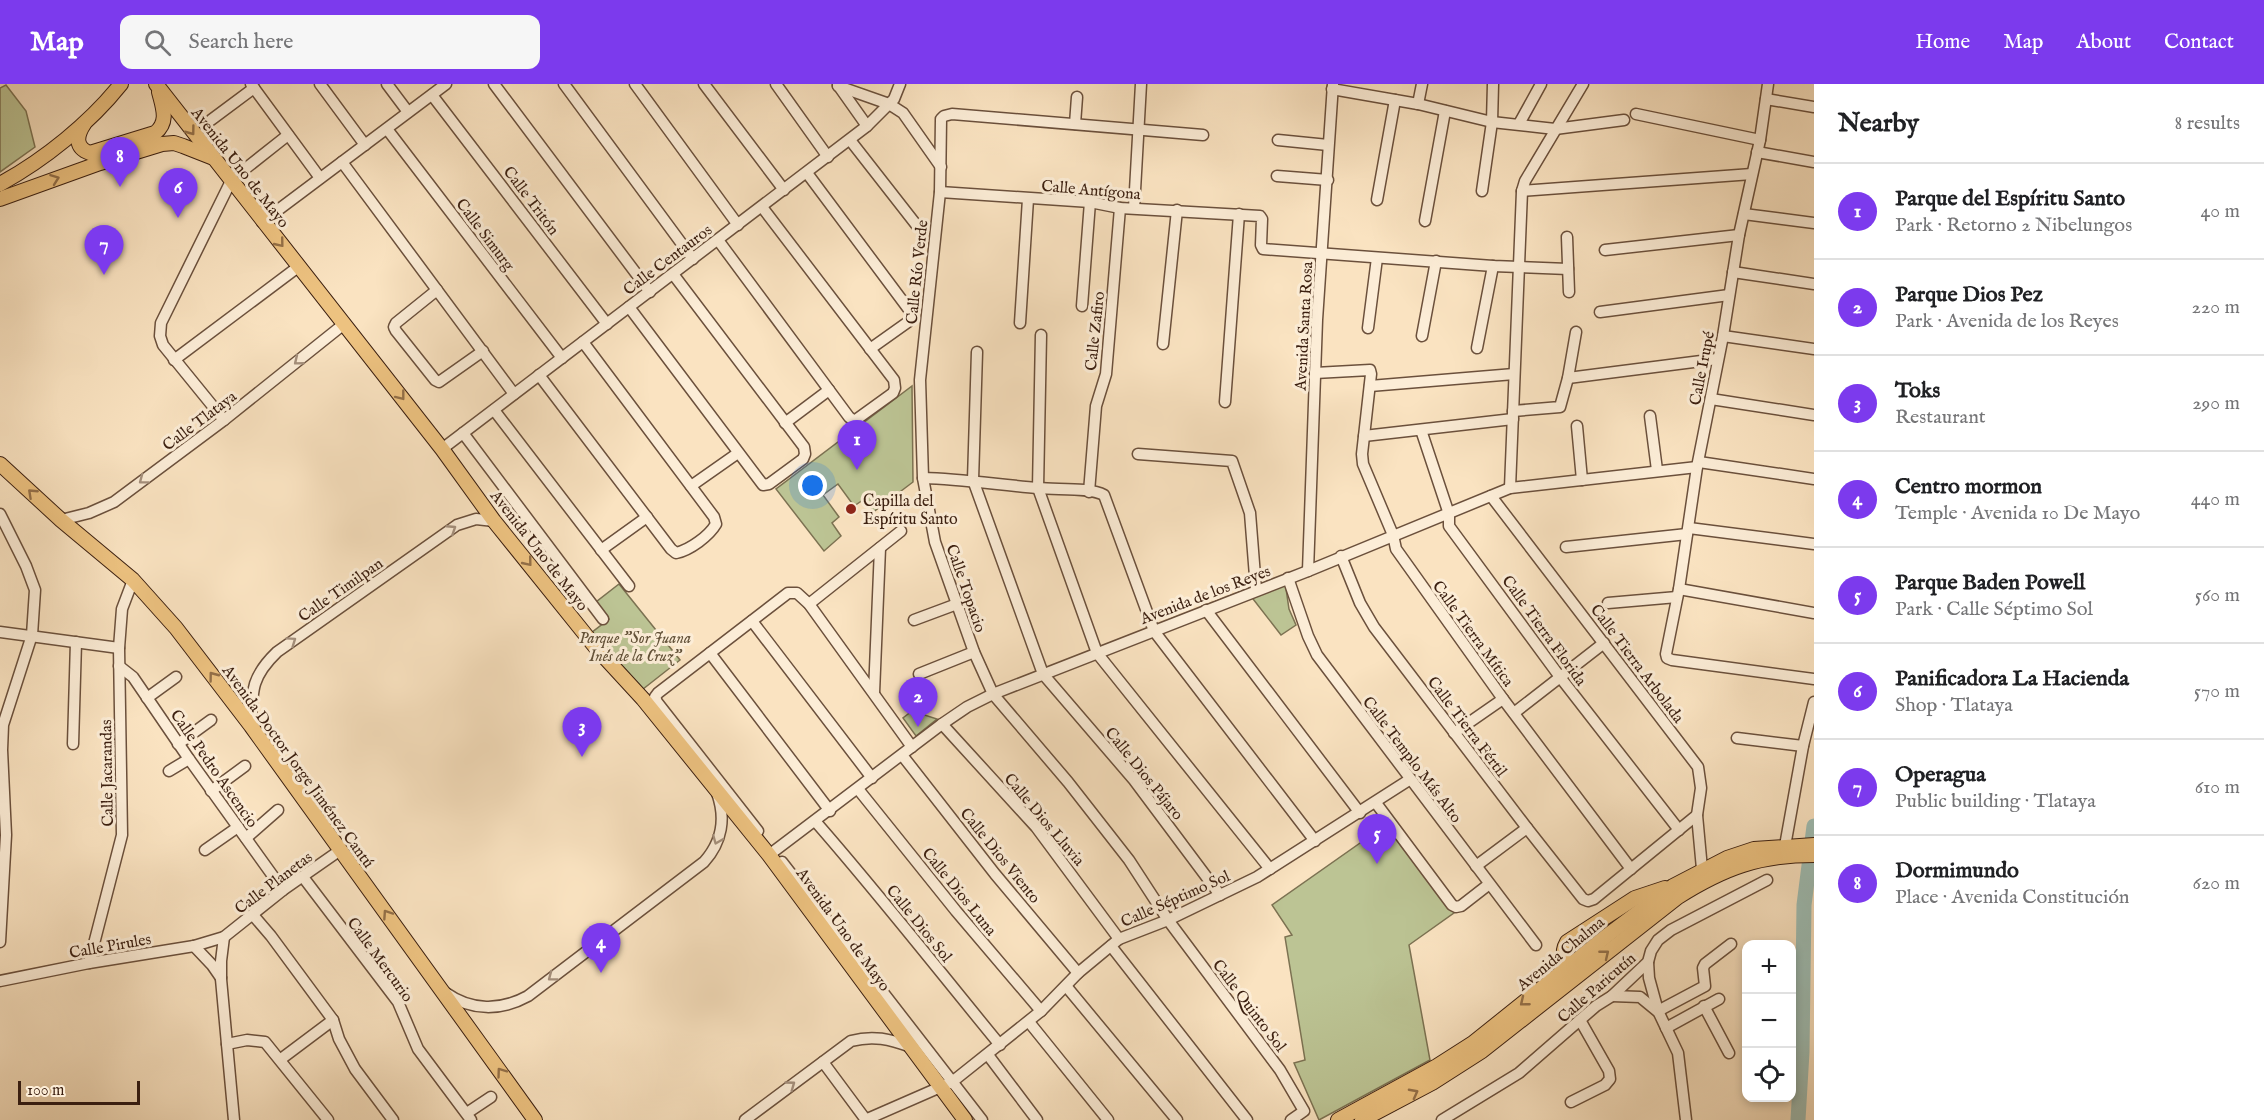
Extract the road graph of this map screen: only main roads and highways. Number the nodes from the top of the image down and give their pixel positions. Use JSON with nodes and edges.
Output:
{"nodes":[{"id":1,"x":157,"y":86,"type":"edge"},
{"id":2,"x":119,"y":87,"type":"edge"},
{"id":3,"x":86,"y":122,"type":"junction"},
{"id":4,"x":211,"y":157,"type":"junction"},
{"id":5,"x":0,"y":184,"type":"edge"},
{"id":6,"x":0,"y":199,"type":"edge"},
{"id":7,"x":0,"y":464,"type":"edge"},
{"id":8,"x":1810,"y":850,"type":"edge"},
{"id":9,"x":1673,"y":886,"type":"junction"},
{"id":10,"x":1574,"y":971,"type":"junction"},
{"id":11,"x":535,"y":1120,"type":"edge"},
{"id":12,"x":965,"y":1120,"type":"edge"},
{"id":13,"x":1338,"y":1120,"type":"edge"},
{"id":14,"x":1362,"y":1120,"type":"edge"}],
"edges":[{"from":1,"to":3,"type":"main road"},
{"from":1,"to":4,"type":"main road","name":"Avenida Uno de Mayo","one_way":true},
{"from":2,"to":3,"type":"main road"},
{"from":3,"to":5,"type":"main road"},
{"from":6,"to":4,"type":"main road","one_way":true},
{"from":4,"to":12,"type":"main road","name":"Avenida Uno de Mayo","one_way":true},
{"from":11,"to":7,"type":"main road","name":"Avenida Doctor Jorge Jiménez Cantú","one_way":true},
{"from":8,"to":9,"type":"main road","name":"Avenida Chalma"},
{"from":10,"to":8,"type":"main road","name":"Avenida Chalma","one_way":true},
{"from":9,"to":10,"type":"main road","name":"Avenida Chalma"},
{"from":9,"to":10,"type":"main road"},
{"from":10,"to":13,"type":"main road","name":"Avenida Chalma","one_way":true},
{"from":14,"to":10,"type":"main road","name":"Avenida Chalma","one_way":true}]}
